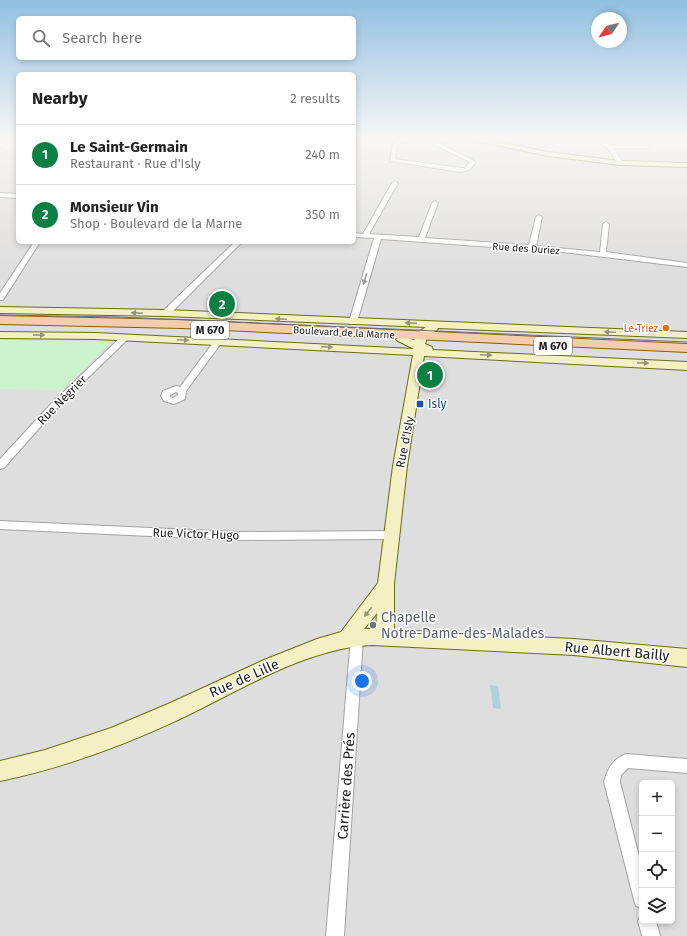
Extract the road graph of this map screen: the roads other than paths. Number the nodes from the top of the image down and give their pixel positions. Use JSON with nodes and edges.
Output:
{"nodes":[{"id":1,"x":395,"y":183,"type":"dead end"},
{"id":2,"x":0,"y":195,"type":"edge"},
{"id":3,"x":16,"y":196,"type":"edge"},
{"id":4,"x":435,"y":203,"type":"dead end"},
{"id":5,"x":539,"y":217,"type":"dead end"},
{"id":6,"x":606,"y":224,"type":"dead end"},
{"id":7,"x":356,"y":235,"type":"edge"},
{"id":8,"x":365,"y":236,"type":"junction"},
{"id":9,"x":377,"y":239,"type":"junction"},
{"id":10,"x":421,"y":240,"type":"junction"},
{"id":11,"x":36,"y":244,"type":"edge"},
{"id":12,"x":236,"y":244,"type":"edge"},
{"id":13,"x":532,"y":248,"type":"junction"},
{"id":14,"x":603,"y":254,"type":"junction"},
{"id":15,"x":687,"y":265,"type":"edge"},
{"id":16,"x":0,"y":298,"type":"edge"},
{"id":17,"x":0,"y":310,"type":"edge"},
{"id":18,"x":166,"y":314,"type":"junction"},
{"id":19,"x":0,"y":320,"type":"edge"},
{"id":20,"x":352,"y":322,"type":"junction"},
{"id":21,"x":0,"y":324,"type":"edge"},
{"id":22,"x":478,"y":327,"type":"junction"},
{"id":23,"x":0,"y":334,"type":"edge"},
{"id":24,"x":126,"y":338,"type":"junction"},
{"id":25,"x":685,"y":339,"type":"edge"},
{"id":26,"x":218,"y":342,"type":"junction"},
{"id":27,"x":420,"y":344,"type":"junction"},
{"id":28,"x":687,"y":352,"type":"edge"},
{"id":29,"x":687,"y":362,"type":"edge"},
{"id":30,"x":671,"y":364,"type":"junction"},
{"id":31,"x":687,"y":366,"type":"edge"},
{"id":32,"x":181,"y":390,"type":"dead end"},
{"id":33,"x":0,"y":466,"type":"edge"},
{"id":34,"x":0,"y":525,"type":"edge"},
{"id":35,"x":392,"y":535,"type":"junction"},
{"id":36,"x":386,"y":584,"type":"junction"},
{"id":37,"x":352,"y":638,"type":"junction"},
{"id":38,"x":386,"y":638,"type":"junction"},
{"id":39,"x":498,"y":644,"type":"joint"},
{"id":40,"x":687,"y":658,"type":"edge"},
{"id":41,"x":687,"y":766,"type":"edge"},
{"id":42,"x":0,"y":771,"type":"edge"},
{"id":43,"x":639,"y":888,"type":"edge"},
{"id":44,"x":648,"y":924,"type":"edge"},
{"id":45,"x":335,"y":936,"type":"edge"},
{"id":46,"x":651,"y":936,"type":"edge"}],
"edges":[{"from":1,"to":8,"type":"street"},
{"from":2,"to":3,"type":"street"},
{"from":4,"to":10,"type":"street"},
{"from":5,"to":13,"type":"street"},
{"from":6,"to":14,"type":"street"},
{"from":7,"to":8,"type":"street","name":"Rue des Duriez"},
{"from":8,"to":9,"type":"street","name":"Rue des Duriez"},
{"from":9,"to":10,"type":"street","name":"Rue des Duriez"},
{"from":9,"to":20,"type":"street","one_way":true},
{"from":10,"to":13,"type":"street","name":"Rue des Duriez"},
{"from":11,"to":16,"type":"street"},
{"from":12,"to":18,"type":"street"},
{"from":13,"to":14,"type":"street","name":"Rue des Duriez"},
{"from":14,"to":15,"type":"street","name":"Rue des Duriez"},
{"from":18,"to":17,"type":"main road","name":"Boulevard de la Marne","one_way":true},
{"from":20,"to":18,"type":"main road","name":"Boulevard de la Marne","one_way":true},
{"from":19,"to":27,"type":"main road","name":"Boulevard de la Marne","number":"M 670"},
{"from":22,"to":20,"type":"main road","name":"Boulevard de la Marne","one_way":true},
{"from":21,"to":27,"type":"main road","name":"Boulevard de la Marne","number":"M 670"},
{"from":25,"to":22,"type":"main road","name":"Boulevard de la Marne","one_way":true},
{"from":22,"to":27,"type":"main road"},
{"from":23,"to":24,"type":"main road","name":"Boulevard de la Marne","one_way":true},
{"from":24,"to":26,"type":"main road","name":"Boulevard de la Marne","one_way":true},
{"from":24,"to":33,"type":"street","name":"Rue Négrier"},
{"from":25,"to":27,"type":"main road","name":"Boulevard de la Marne","number":"M 670"},
{"from":26,"to":27,"type":"main road","name":"Boulevard de la Marne","one_way":true},
{"from":26,"to":32,"type":"street"},
{"from":27,"to":28,"type":"main road","name":"Boulevard de la Marne","number":"M 670"},
{"from":27,"to":30,"type":"main road","name":"Boulevard de la Marne","one_way":true},
{"from":27,"to":35,"type":"main road","name":"Rue d'Isly"},
{"from":29,"to":30,"type":"main road"},
{"from":30,"to":31,"type":"main road","name":"Boulevard de la Marne"},
{"from":34,"to":35,"type":"street","name":"Rue Victor Hugo"},
{"from":35,"to":36,"type":"main road","name":"Rue d'Isly"},
{"from":36,"to":37,"type":"main road","name":"Rue d'Isly","one_way":true},
{"from":36,"to":38,"type":"main road","name":"Rue d'Isly"},
{"from":37,"to":38,"type":"main road","name":"Rue de Lille"},
{"from":37,"to":42,"type":"main road","name":"Rue de Lille"},
{"from":37,"to":45,"type":"street","name":"Carrière des Prés"},
{"from":38,"to":39,"type":"main road","name":"Rue de Lille"},
{"from":39,"to":40,"type":"main road","name":"Rue Albert Bailly"},
{"from":41,"to":43,"type":"street"},
{"from":44,"to":46,"type":"street"}]}
